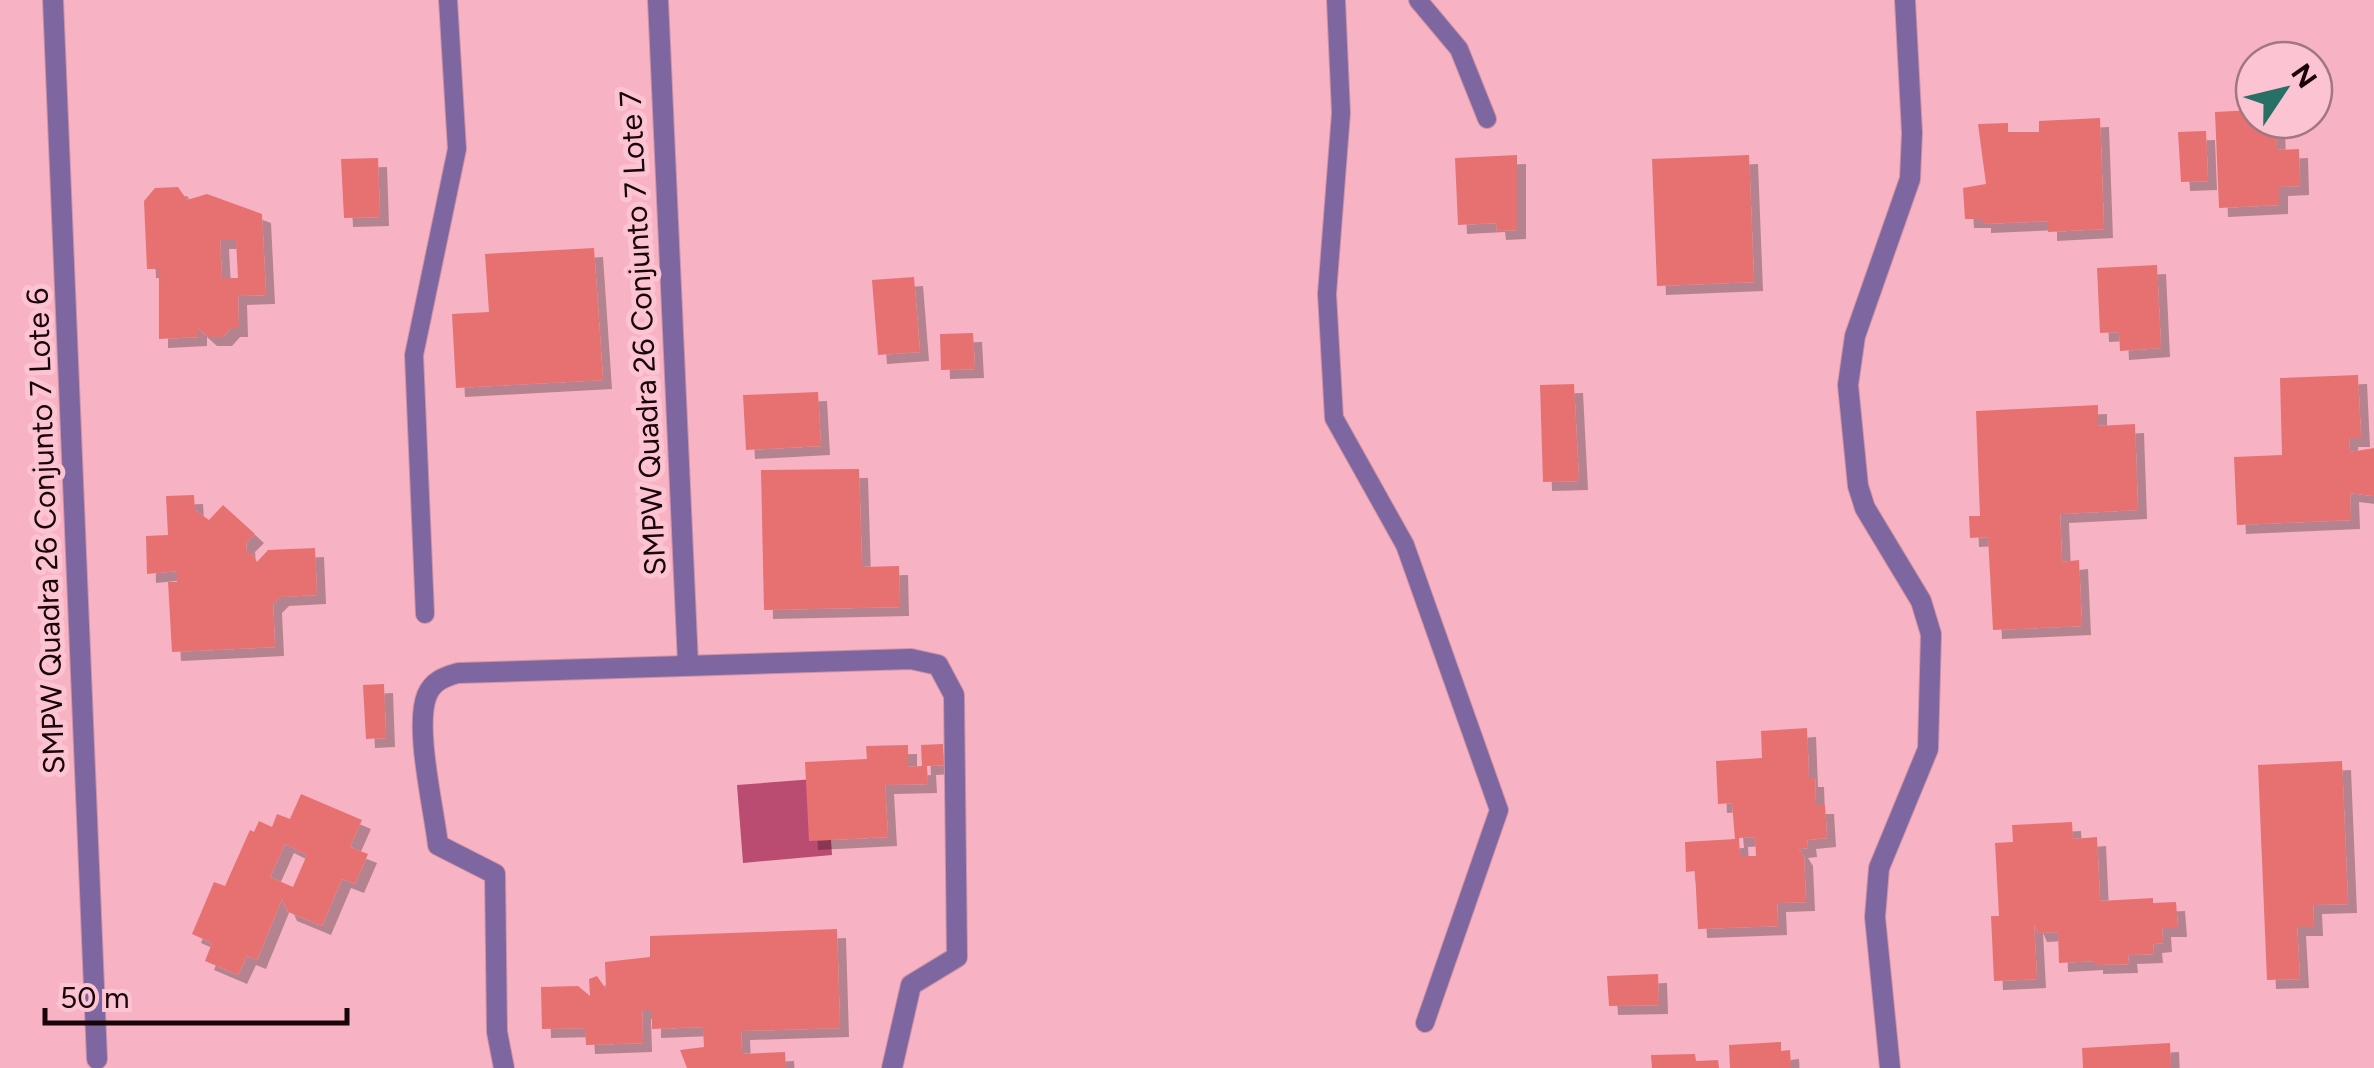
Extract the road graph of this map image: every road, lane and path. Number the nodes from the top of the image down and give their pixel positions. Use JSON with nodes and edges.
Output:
{"nodes":[{"id":1,"x":53,"y":0,"type":"edge"},
{"id":2,"x":448,"y":0,"type":"edge"},
{"id":3,"x":658,"y":0,"type":"edge"},
{"id":4,"x":1336,"y":0,"type":"edge"},
{"id":5,"x":1418,"y":0,"type":"edge"},
{"id":6,"x":1906,"y":0,"type":"edge"},
{"id":7,"x":1487,"y":119,"type":"dead end"},
{"id":8,"x":425,"y":614,"type":"dead end"},
{"id":9,"x":688,"y":664,"type":"junction"},
{"id":10,"x":1425,"y":1022,"type":"dead end"},
{"id":11,"x":97,"y":1059,"type":"dead end"},
{"id":12,"x":504,"y":1068,"type":"edge"},
{"id":13,"x":892,"y":1068,"type":"edge"},
{"id":14,"x":1890,"y":1068,"type":"edge"}],
"edges":[{"from":1,"to":11,"type":"street","name":"SMPW Quadra 26 Conjunto 7 Lote 6"},
{"from":2,"to":8,"type":"lane"},
{"from":3,"to":9,"type":"street","name":"SMPW Quadra 26 Conjunto 7 Lote 7"},
{"from":4,"to":10,"type":"lane"},
{"from":5,"to":7,"type":"lane"},
{"from":6,"to":14,"type":"street"},
{"from":9,"to":12,"type":"street"},
{"from":9,"to":13,"type":"street"}]}
